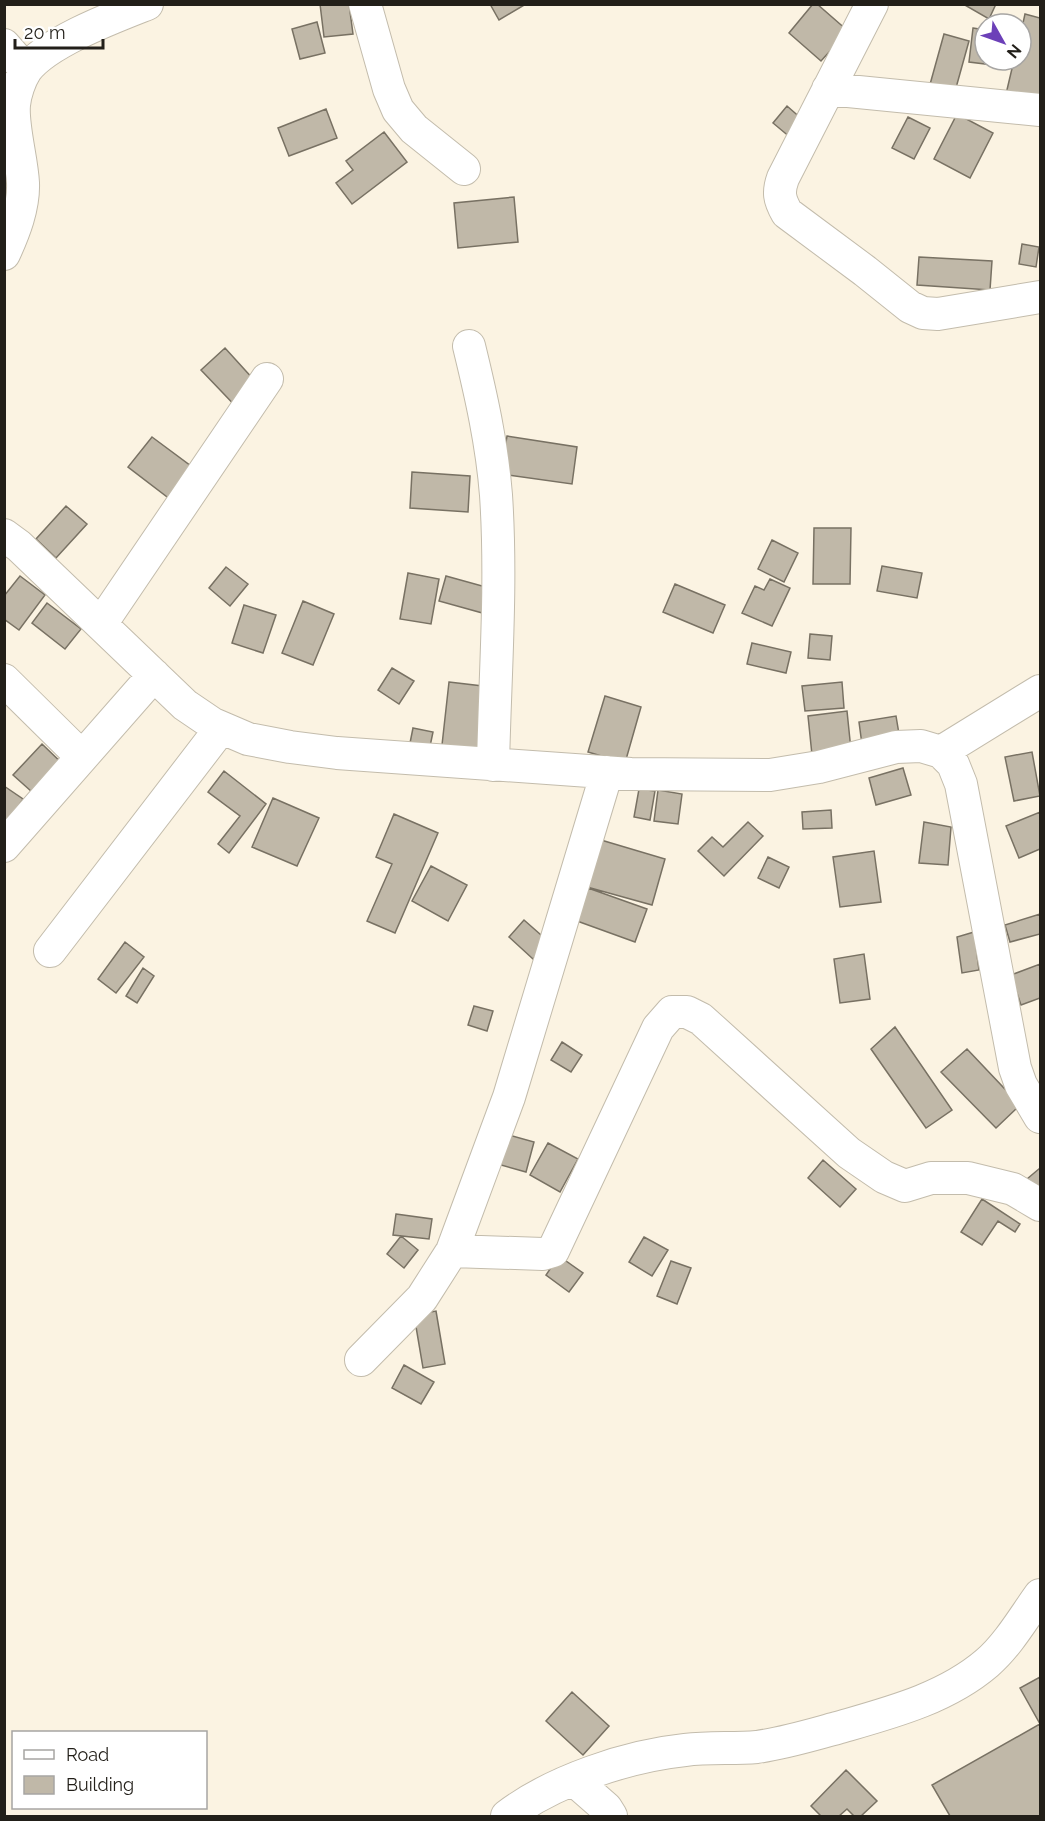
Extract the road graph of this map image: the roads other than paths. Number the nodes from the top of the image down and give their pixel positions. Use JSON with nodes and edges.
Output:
{"nodes":[{"id":1,"x":147,"y":4,"type":"edge"},
{"id":2,"x":365,"y":4,"type":"edge"},
{"id":3,"x":872,"y":4,"type":"edge"},
{"id":4,"x":4,"y":45,"type":"edge"},
{"id":5,"x":26,"y":70,"type":"junction"},
{"id":6,"x":828,"y":89,"type":"junction"},
{"id":7,"x":1041,"y":110,"type":"edge"},
{"id":8,"x":10,"y":123,"type":"edge"},
{"id":9,"x":464,"y":169,"type":"dead end"},
{"id":10,"x":4,"y":254,"type":"edge"},
{"id":11,"x":1041,"y":297,"type":"edge"},
{"id":12,"x":469,"y":346,"type":"dead end"},
{"id":13,"x":267,"y":379,"type":"dead end"},
{"id":14,"x":4,"y":535,"type":"edge"},
{"id":15,"x":100,"y":624,"type":"junction"},
{"id":16,"x":154,"y":675,"type":"junction"},
{"id":17,"x":4,"y":680,"type":"edge"},
{"id":18,"x":1041,"y":691,"type":"edge"},
{"id":19,"x":221,"y":728,"type":"junction"},
{"id":20,"x":941,"y":752,"type":"junction"},
{"id":21,"x":82,"y":758,"type":"junction"},
{"id":22,"x":493,"y":765,"type":"junction"},
{"id":23,"x":607,"y":772,"type":"junction"},
{"id":24,"x":4,"y":846,"type":"edge"},
{"id":25,"x":50,"y":951,"type":"dead end"},
{"id":26,"x":1041,"y":1117,"type":"edge"},
{"id":27,"x":1041,"y":1205,"type":"edge"},
{"id":28,"x":452,"y":1251,"type":"junction"},
{"id":29,"x":361,"y":1360,"type":"dead end"},
{"id":30,"x":1041,"y":1595,"type":"edge"},
{"id":31,"x":574,"y":1780,"type":"junction"},
{"id":32,"x":507,"y":1816,"type":"edge"},
{"id":33,"x":611,"y":1816,"type":"edge"}],
"edges":[{"from":1,"to":5,"type":"street"},
{"from":2,"to":9,"type":"street"},
{"from":3,"to":6,"type":"street"},
{"from":4,"to":5,"type":"street"},
{"from":5,"to":8,"type":"street"},
{"from":6,"to":7,"type":"street"},
{"from":6,"to":11,"type":"street"},
{"from":8,"to":10,"type":"street"},
{"from":12,"to":22,"type":"street"},
{"from":13,"to":15,"type":"street"},
{"from":14,"to":15,"type":"street"},
{"from":15,"to":16,"type":"street"},
{"from":16,"to":19,"type":"street"},
{"from":16,"to":21,"type":"street"},
{"from":17,"to":21,"type":"street"},
{"from":18,"to":20,"type":"street"},
{"from":19,"to":22,"type":"street"},
{"from":19,"to":25,"type":"street"},
{"from":20,"to":23,"type":"street"},
{"from":20,"to":26,"type":"street"},
{"from":21,"to":24,"type":"street"},
{"from":22,"to":23,"type":"street"},
{"from":23,"to":28,"type":"street"},
{"from":27,"to":28,"type":"street"},
{"from":28,"to":29,"type":"street"},
{"from":30,"to":31,"type":"street"},
{"from":31,"to":32,"type":"street"},
{"from":31,"to":33,"type":"street"}]}
